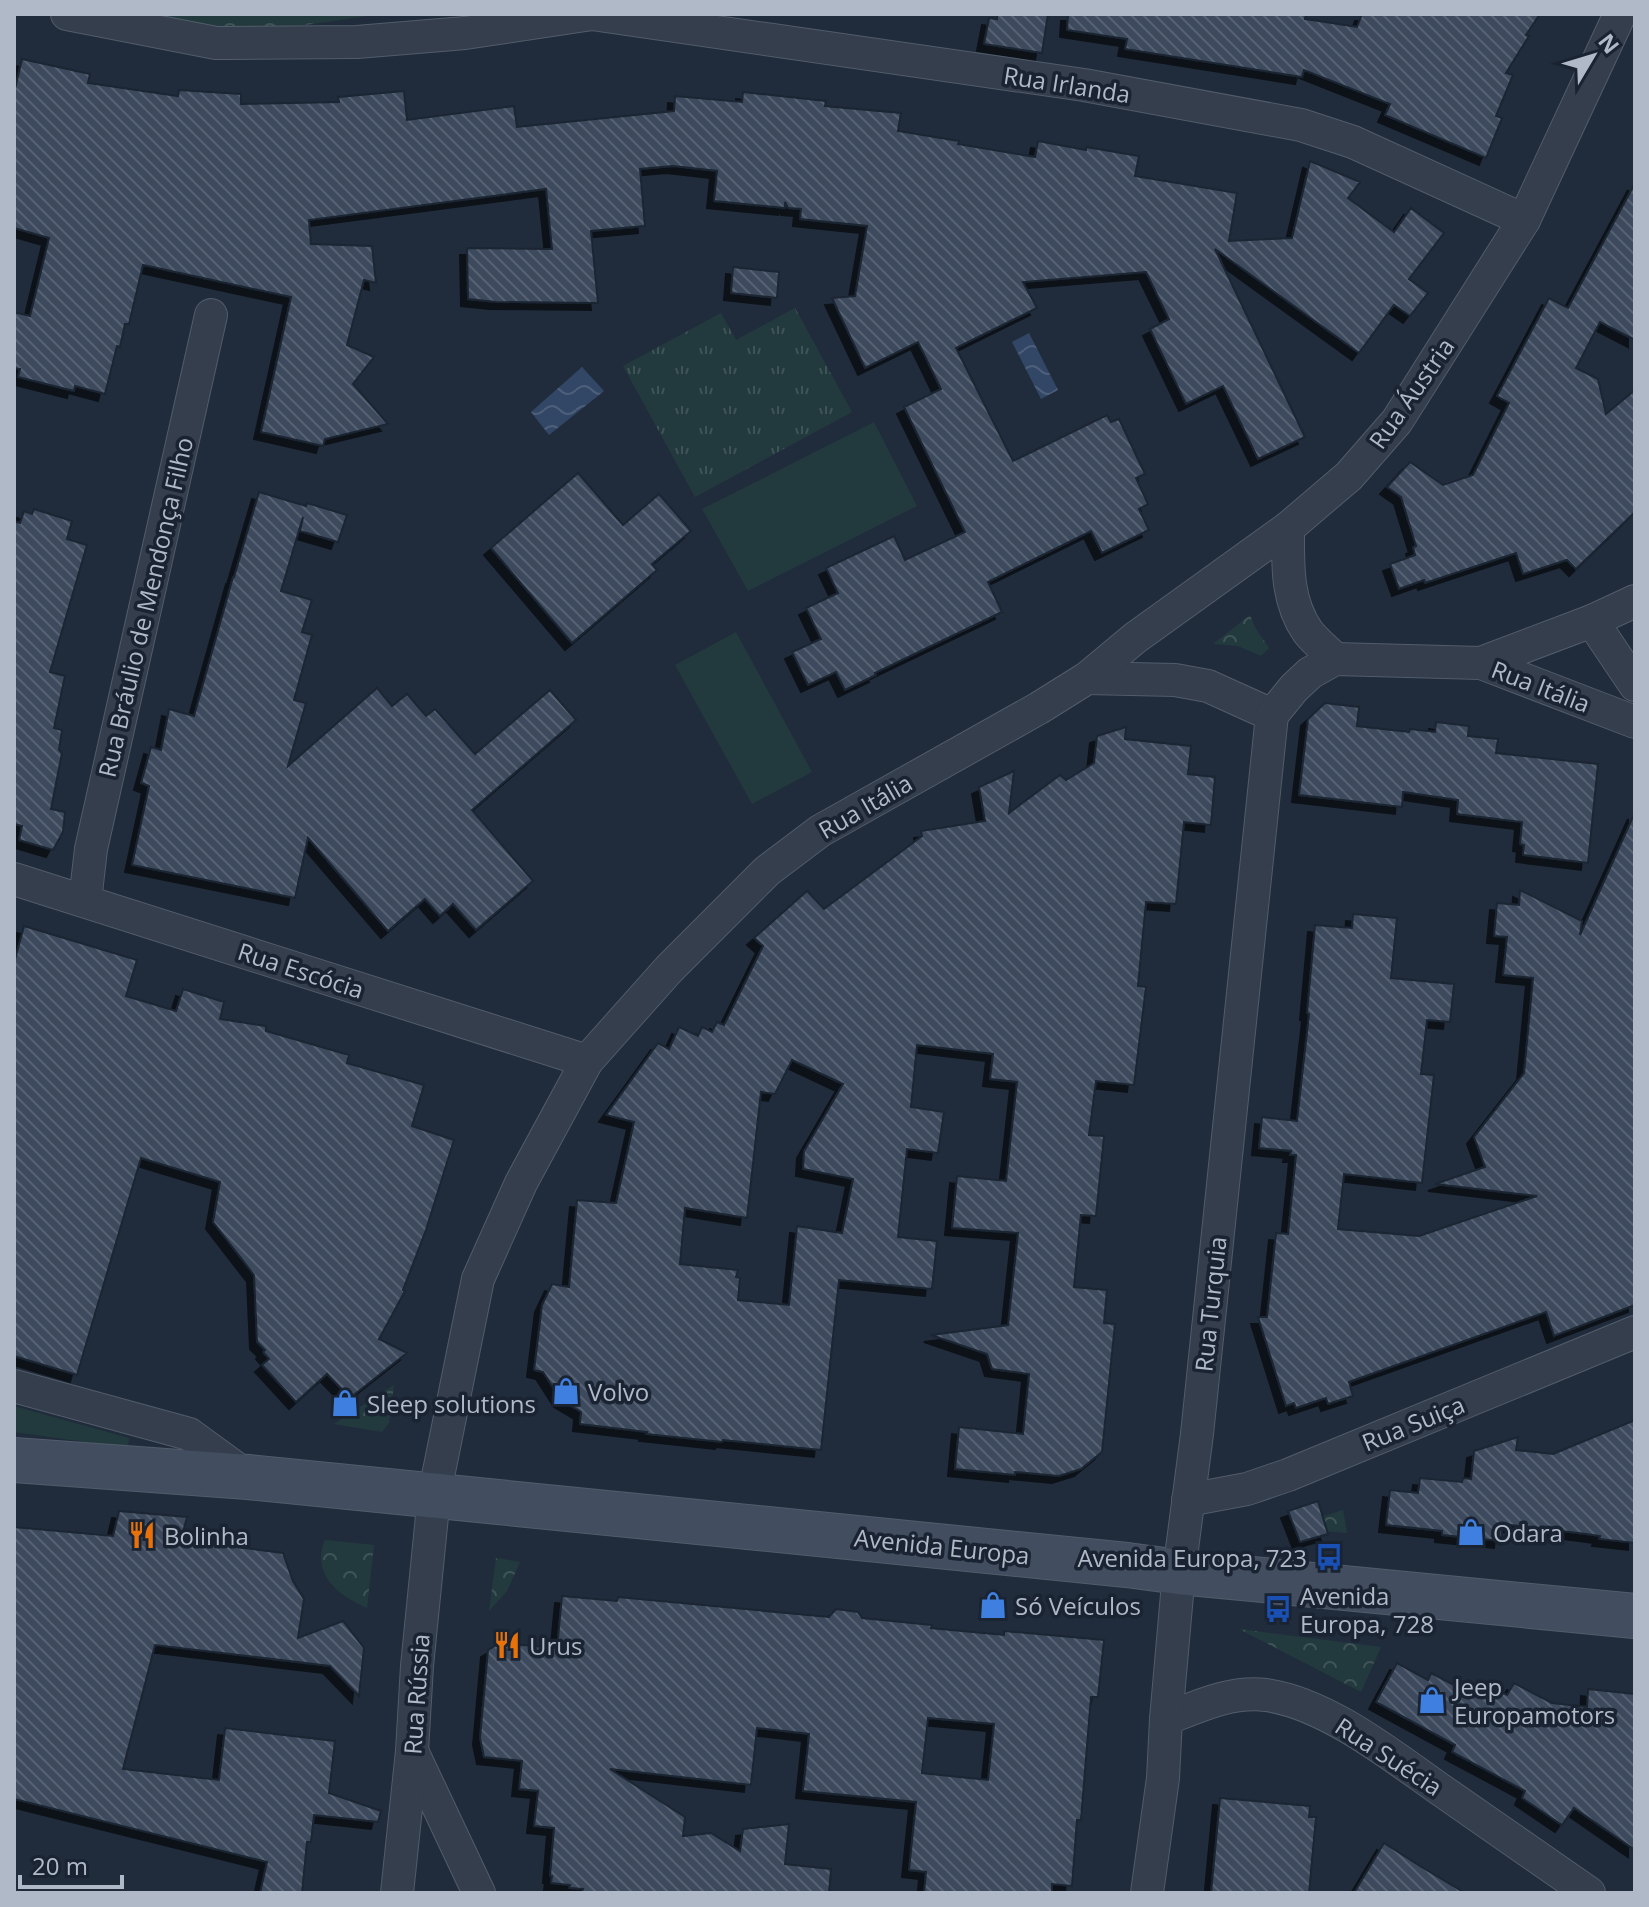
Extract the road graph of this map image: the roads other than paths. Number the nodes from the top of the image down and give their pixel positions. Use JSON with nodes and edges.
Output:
{"nodes":[{"id":1,"x":67,"y":14,"type":"edge"},
{"id":2,"x":592,"y":14,"type":"edge"},
{"id":3,"x":1620,"y":14,"type":"edge"},
{"id":4,"x":474,"y":23,"type":"edge"},
{"id":5,"x":1524,"y":220,"type":"junction"},
{"id":6,"x":211,"y":315,"type":"dead end"},
{"id":7,"x":1288,"y":528,"type":"junction"},
{"id":8,"x":1635,"y":601,"type":"edge"},
{"id":9,"x":1592,"y":621,"type":"junction"},
{"id":10,"x":1335,"y":659,"type":"junction"},
{"id":11,"x":1481,"y":663,"type":"junction"},
{"id":12,"x":1087,"y":678,"type":"junction"},
{"id":13,"x":1635,"y":685,"type":"edge"},
{"id":14,"x":1272,"y":715,"type":"junction"},
{"id":15,"x":1635,"y":722,"type":"edge"},
{"id":16,"x":14,"y":879,"type":"edge"},
{"id":17,"x":85,"y":901,"type":"junction"},
{"id":18,"x":587,"y":1061,"type":"junction"},
{"id":19,"x":1635,"y":1332,"type":"edge"},
{"id":20,"x":14,"y":1386,"type":"edge"},
{"id":21,"x":14,"y":1460,"type":"edge"},
{"id":22,"x":248,"y":1477,"type":"junction"},
{"id":23,"x":434,"y":1496,"type":"junction"},
{"id":24,"x":1188,"y":1500,"type":"junction"},
{"id":25,"x":1179,"y":1572,"type":"junction"},
{"id":26,"x":1635,"y":1616,"type":"edge"},
{"id":27,"x":1166,"y":1719,"type":"junction"},
{"id":28,"x":412,"y":1751,"type":"junction"},
{"id":29,"x":397,"y":1893,"type":"edge"},
{"id":30,"x":479,"y":1893,"type":"edge"},
{"id":31,"x":1147,"y":1893,"type":"edge"},
{"id":32,"x":1589,"y":1893,"type":"edge"}],
"edges":[{"from":1,"to":4,"type":"street","name":"Rua Irlanda"},
{"from":2,"to":4,"type":"street","name":"Rua Irlanda"},
{"from":2,"to":5,"type":"street","name":"Rua Irlanda"},
{"from":3,"to":5,"type":"street","name":"Rua Áustria"},
{"from":5,"to":7,"type":"street","name":"Rua Áustria"},
{"from":6,"to":17,"type":"street","name":"Rua Bráulio de Mendonça Filho"},
{"from":7,"to":10,"type":"street"},
{"from":7,"to":12,"type":"street","name":"Rua Áustria"},
{"from":8,"to":9,"type":"street"},
{"from":9,"to":11,"type":"street"},
{"from":9,"to":13,"type":"street"},
{"from":10,"to":11,"type":"street","name":"Rua Itália"},
{"from":10,"to":14,"type":"street"},
{"from":11,"to":15,"type":"street","name":"Rua Itália"},
{"from":12,"to":14,"type":"street"},
{"from":12,"to":18,"type":"street","name":"Rua Itália"},
{"from":14,"to":24,"type":"street","name":"Rua Turquia"},
{"from":16,"to":17,"type":"street","name":"Rua Escócia"},
{"from":17,"to":18,"type":"street","name":"Rua Escócia"},
{"from":18,"to":23,"type":"street","name":"Rua Itália"},
{"from":19,"to":24,"type":"street","name":"Rua Suiça"},
{"from":20,"to":22,"type":"street"},
{"from":21,"to":22,"type":"main road","name":"Avenida Europa"},
{"from":22,"to":23,"type":"main road","name":"Avenida Europa"},
{"from":23,"to":25,"type":"main road","name":"Avenida Europa"},
{"from":23,"to":28,"type":"street","name":"Rua Rússia"},
{"from":24,"to":25,"type":"street","name":"Rua Turquia"},
{"from":25,"to":26,"type":"main road","name":"Avenida Europa"},
{"from":25,"to":27,"type":"street","name":"Rua Turquia"},
{"from":27,"to":31,"type":"street","name":"Rua Turquia"},
{"from":27,"to":32,"type":"street","name":"Rua Suécia"},
{"from":28,"to":29,"type":"street","name":"Rua Rússia"},
{"from":28,"to":30,"type":"street"}]}
